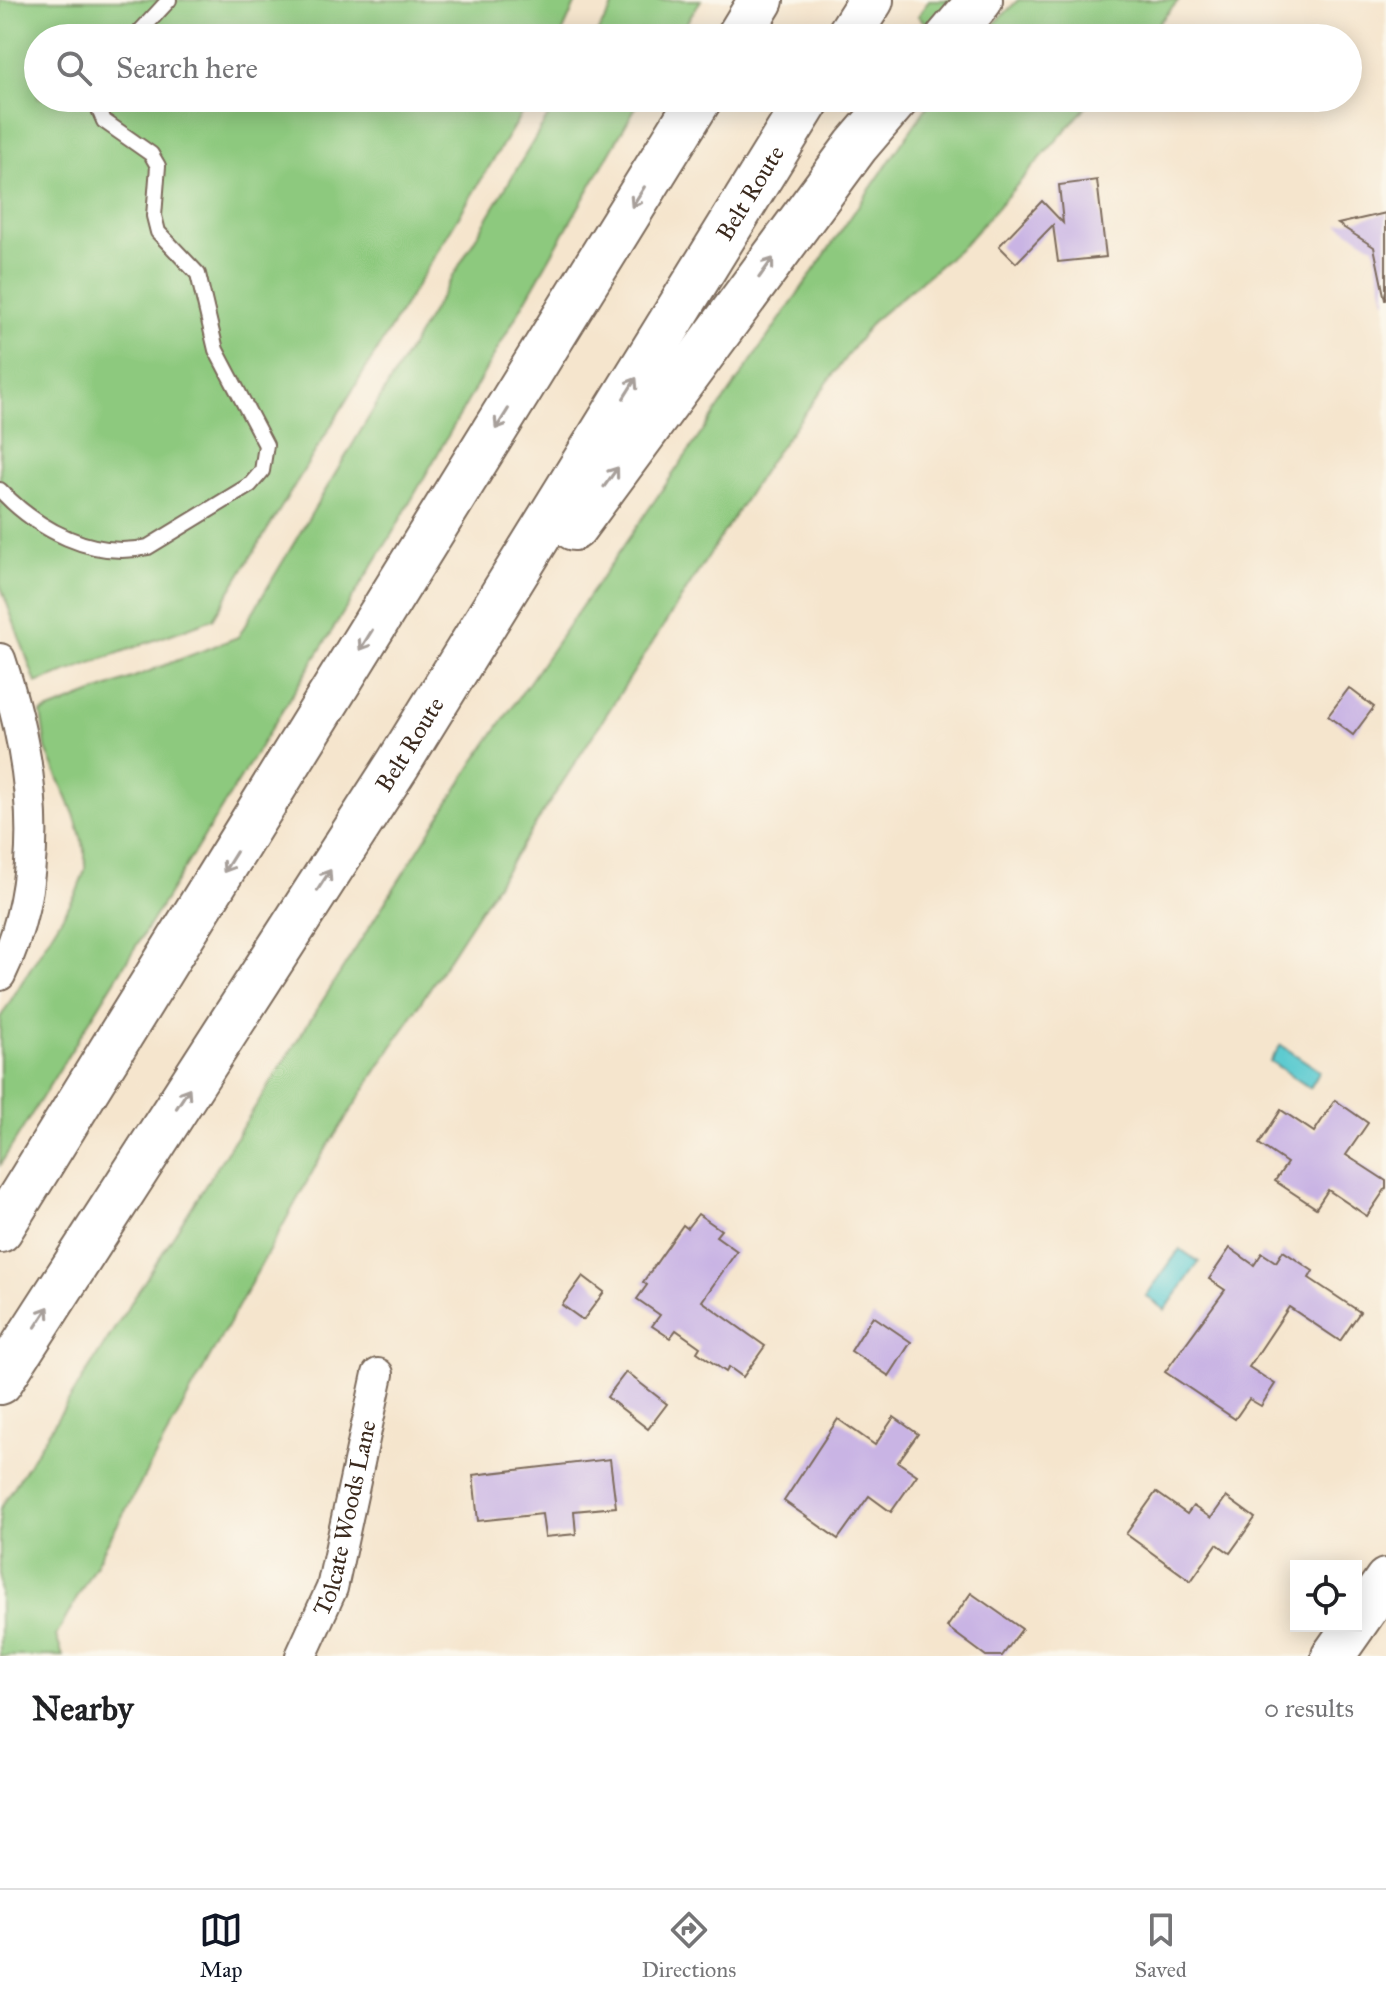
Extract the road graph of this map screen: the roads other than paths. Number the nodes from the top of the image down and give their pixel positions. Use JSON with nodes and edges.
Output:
{"nodes":[{"id":1,"x":169,"y":0,"type":"edge"},
{"id":2,"x":745,"y":0,"type":"edge"},
{"id":3,"x":761,"y":0,"type":"edge"},
{"id":4,"x":871,"y":0,"type":"edge"},
{"id":5,"x":980,"y":0,"type":"edge"},
{"id":6,"x":147,"y":24,"type":"edge"},
{"id":7,"x":733,"y":24,"type":"edge"},
{"id":8,"x":746,"y":24,"type":"edge"},
{"id":9,"x":856,"y":24,"type":"edge"},
{"id":10,"x":960,"y":24,"type":"edge"},
{"id":11,"x":100,"y":112,"type":"edge"},
{"id":12,"x":689,"y":112,"type":"edge"},
{"id":13,"x":800,"y":112,"type":"edge"},
{"id":14,"x":885,"y":112,"type":"edge"},
{"id":15,"x":0,"y":490,"type":"edge"},
{"id":16,"x":0,"y":659,"type":"edge"},
{"id":17,"x":398,"y":764,"type":"junction"},
{"id":18,"x":0,"y":975,"type":"edge"},
{"id":19,"x":0,"y":1230,"type":"edge"},
{"id":20,"x":378,"y":1374,"type":"dead end"},
{"id":21,"x":0,"y":1382,"type":"edge"},
{"id":22,"x":1386,"y":1580,"type":"edge"},
{"id":23,"x":1362,"y":1615,"type":"edge"},
{"id":24,"x":1350,"y":1632,"type":"edge"},
{"id":25,"x":301,"y":1656,"type":"edge"},
{"id":26,"x":1333,"y":1656,"type":"edge"}],
"edges":[{"from":1,"to":6,"type":"lane"},
{"from":2,"to":7,"type":"highway"},
{"from":3,"to":8,"type":"highway"},
{"from":4,"to":9,"type":"highway"},
{"from":5,"to":10,"type":"highway"},
{"from":11,"to":15,"type":"lane"},
{"from":12,"to":19,"type":"highway","one_way":true},
{"from":17,"to":13,"type":"highway","name":"Belt Route","one_way":true},
{"from":17,"to":14,"type":"highway","one_way":true},
{"from":16,"to":18,"type":"street"},
{"from":21,"to":17,"type":"highway","name":"Belt Route","one_way":true},
{"from":20,"to":25,"type":"street","name":"Tolcate Woods Lane"},
{"from":22,"to":23,"type":"main road"},
{"from":24,"to":26,"type":"main road"}]}
